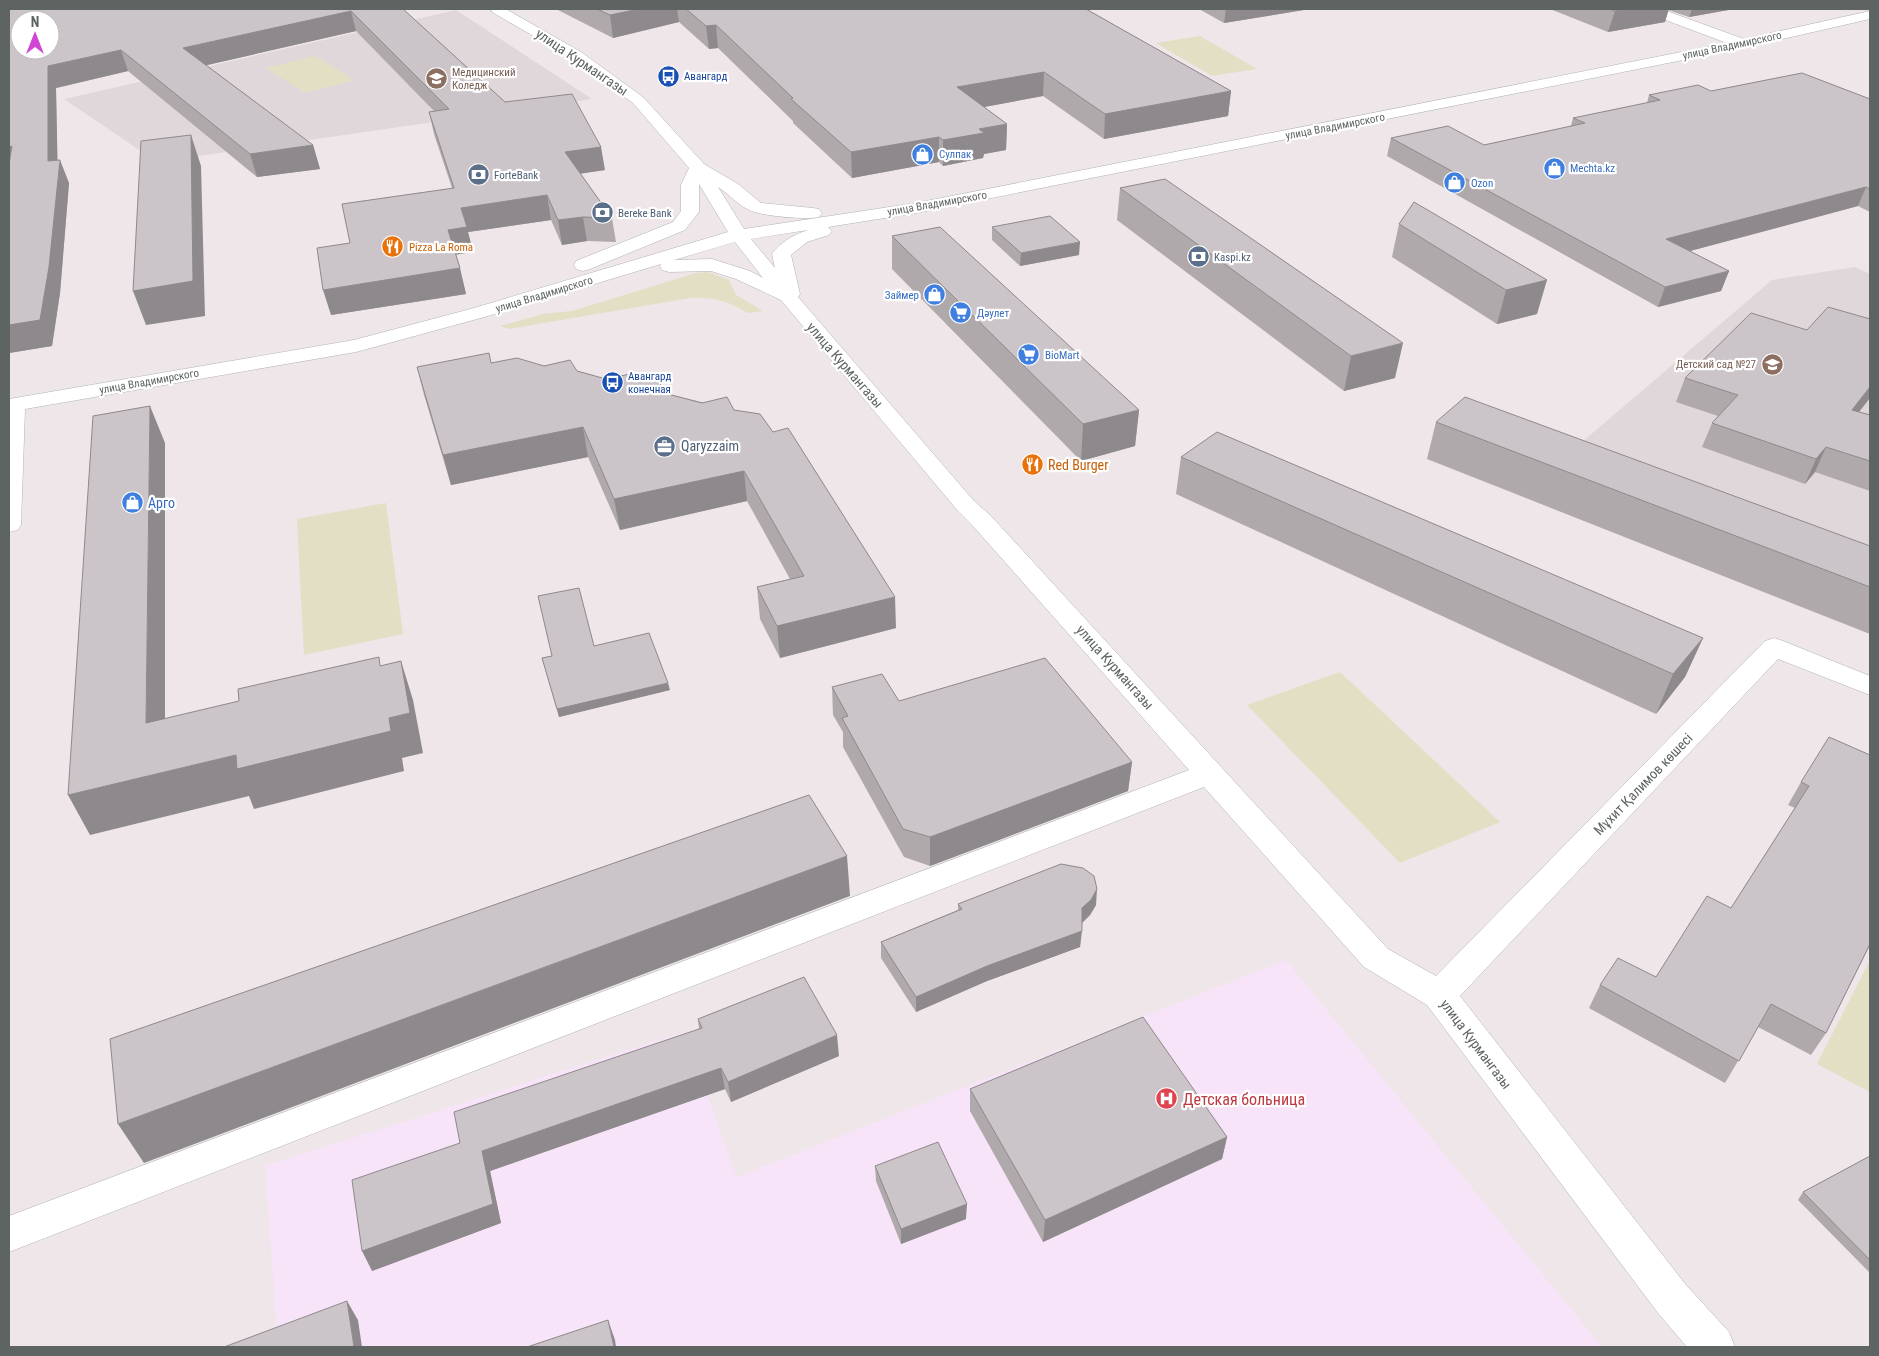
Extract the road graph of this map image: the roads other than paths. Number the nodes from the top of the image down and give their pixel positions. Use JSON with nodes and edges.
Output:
{"nodes":[{"id":1,"x":497,"y":9,"type":"edge"},
{"id":2,"x":1649,"y":9,"type":"edge"},
{"id":3,"x":1870,"y":14,"type":"edge"},
{"id":4,"x":1744,"y":44,"type":"junction"},
{"id":5,"x":698,"y":168,"type":"junction"},
{"id":6,"x":878,"y":214,"type":"junction"},
{"id":7,"x":739,"y":235,"type":"junction"},
{"id":8,"x":792,"y":301,"type":"junction"},
{"id":9,"x":493,"y":309,"type":"junction"},
{"id":10,"x":11,"y":404,"type":"edge"},
{"id":11,"x":9,"y":525,"type":"edge"},
{"id":12,"x":1870,"y":686,"type":"edge"},
{"id":13,"x":1211,"y":773,"type":"junction"},
{"id":14,"x":1439,"y":995,"type":"junction"},
{"id":15,"x":9,"y":1234,"type":"edge"},
{"id":16,"x":1714,"y":1347,"type":"edge"}],
"edges":[{"from":1,"to":5,"type":"street","name":"улица Курмангазы"},
{"from":2,"to":4,"type":"street"},
{"from":3,"to":4,"type":"street","name":"улица Владимирского"},
{"from":4,"to":6,"type":"street","name":"улица Владимирского"},
{"from":5,"to":6,"type":"street"},
{"from":5,"to":7,"type":"street","name":"улица Курмангазы"},
{"from":5,"to":9,"type":"street"},
{"from":6,"to":7,"type":"street","name":"улица Владимирского"},
{"from":6,"to":8,"type":"street"},
{"from":7,"to":8,"type":"street","name":"улица Курмангазы"},
{"from":7,"to":9,"type":"street","name":"улица Владимирского"},
{"from":8,"to":9,"type":"street"},
{"from":8,"to":13,"type":"street","name":"улица Курмангазы"},
{"from":9,"to":10,"type":"street","name":"улица Владимирского"},
{"from":10,"to":11,"type":"street"},
{"from":12,"to":14,"type":"street","name":"Мұхит Қалимов көшесі"},
{"from":13,"to":14,"type":"street","name":"улица Курмангазы"},
{"from":13,"to":15,"type":"street"},
{"from":14,"to":16,"type":"street","name":"улица Курмангазы"}]}
